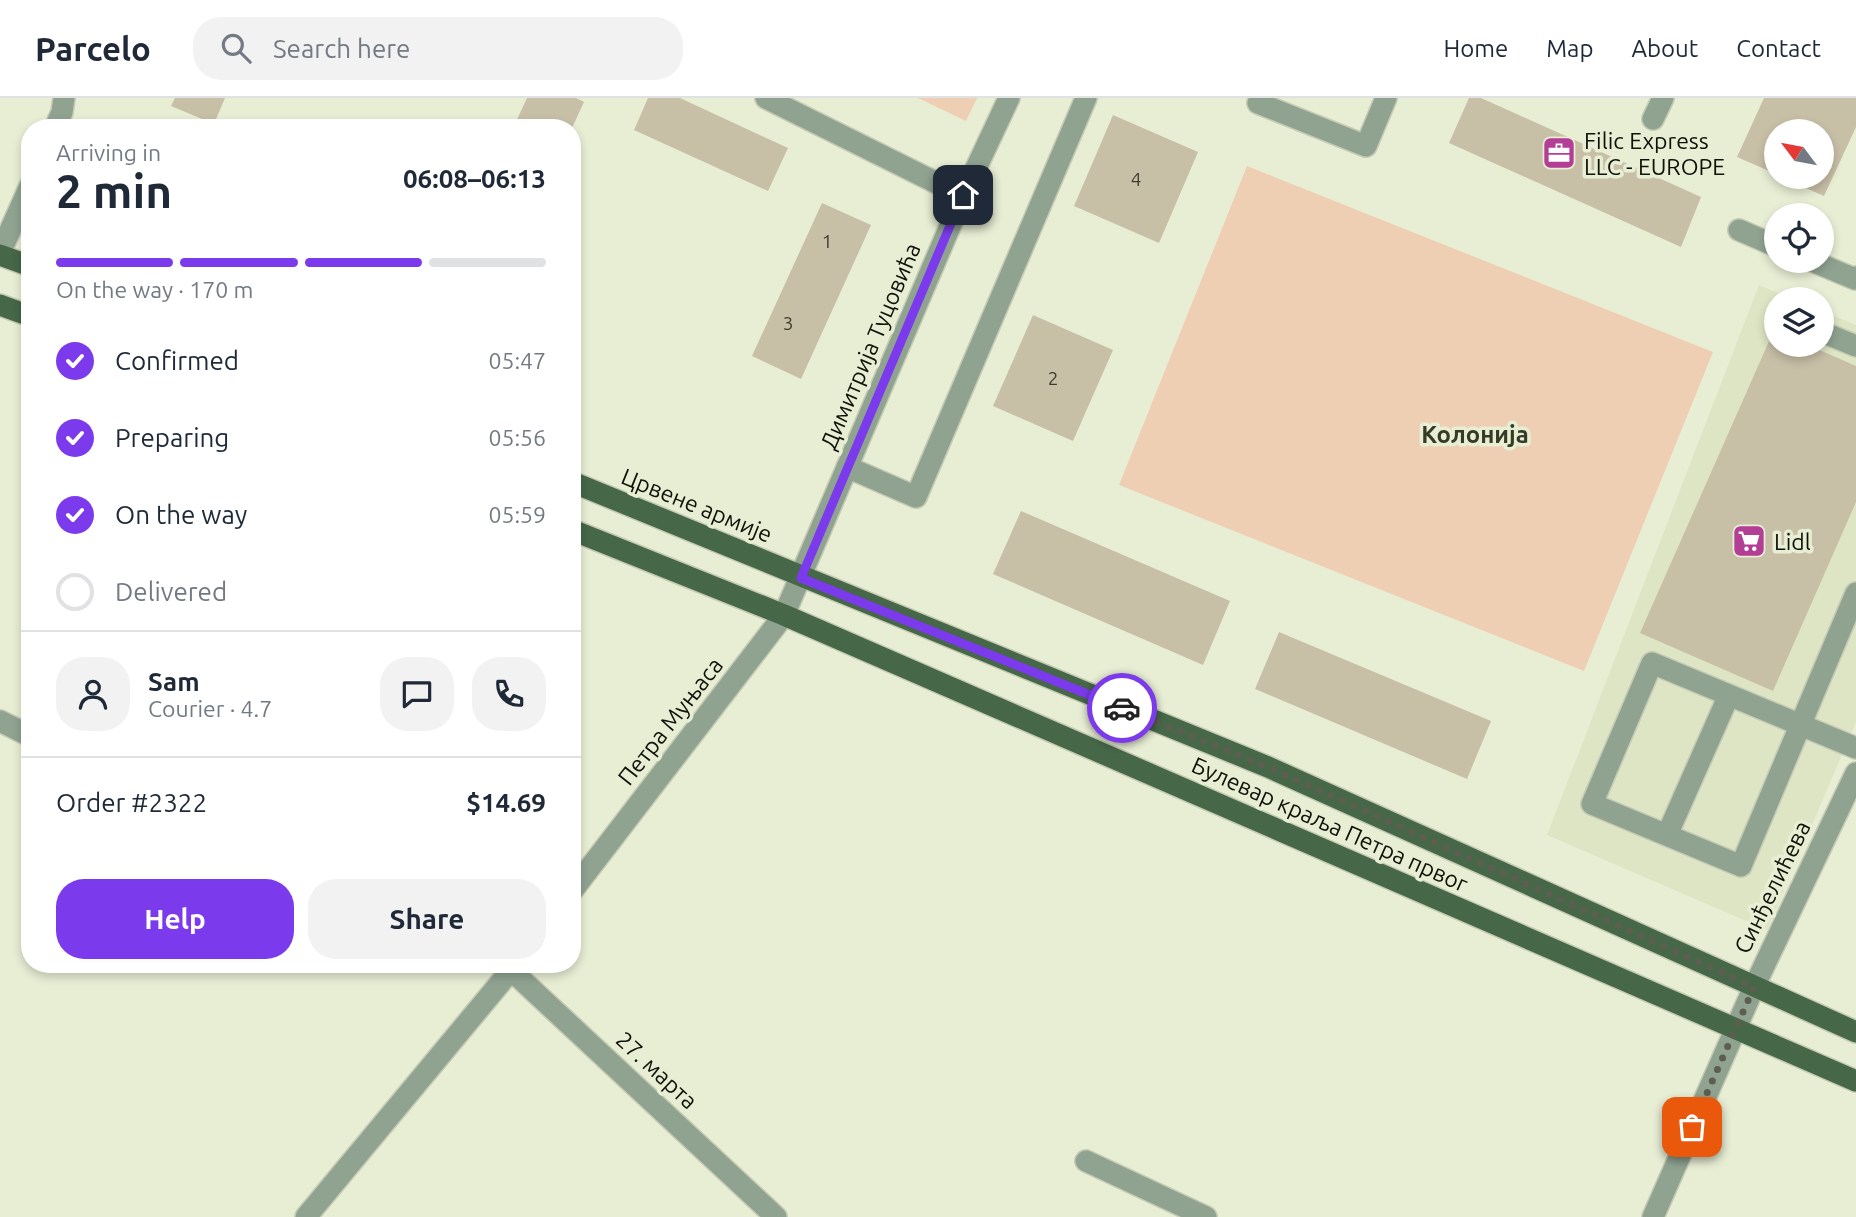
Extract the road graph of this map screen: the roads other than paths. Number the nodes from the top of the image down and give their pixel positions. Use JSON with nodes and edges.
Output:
{"nodes":[{"id":1,"x":64,"y":98,"type":"edge"},
{"id":2,"x":766,"y":98,"type":"edge"},
{"id":3,"x":1009,"y":98,"type":"edge"},
{"id":4,"x":1086,"y":98,"type":"edge"},
{"id":5,"x":1386,"y":98,"type":"edge"},
{"id":6,"x":1663,"y":98,"type":"edge"},
{"id":7,"x":1258,"y":103,"type":"dead end"},
{"id":8,"x":58,"y":119,"type":"edge"},
{"id":9,"x":1653,"y":119,"type":"dead end"},
{"id":10,"x":963,"y":195,"type":"junction"},
{"id":11,"x":21,"y":206,"type":"edge"},
{"id":12,"x":1739,"y":230,"type":"dead end"},
{"id":13,"x":1764,"y":241,"type":"edge"},
{"id":14,"x":0,"y":254,"type":"edge"},
{"id":15,"x":21,"y":262,"type":"edge"},
{"id":16,"x":1834,"y":270,"type":"edge"},
{"id":17,"x":1856,"y":277,"type":"edge"},
{"id":18,"x":0,"y":305,"type":"edge"},
{"id":19,"x":21,"y":313,"type":"edge"},
{"id":20,"x":1834,"y":337,"type":"edge"},
{"id":21,"x":1856,"y":346,"type":"edge"},
{"id":22,"x":847,"y":467,"type":"junction"},
{"id":23,"x":581,"y":486,"type":"edge"},
{"id":24,"x":581,"y":534,"type":"edge"},
{"id":25,"x":801,"y":578,"type":"junction"},
{"id":26,"x":1856,"y":593,"type":"edge"},
{"id":27,"x":784,"y":615,"type":"junction"},
{"id":28,"x":1729,"y":695,"type":"junction"},
{"id":29,"x":0,"y":721,"type":"edge"},
{"id":30,"x":1800,"y":725,"type":"junction"},
{"id":31,"x":21,"y":732,"type":"edge"},
{"id":32,"x":1856,"y":748,"type":"edge"},
{"id":33,"x":1853,"y":785,"type":"edge"},
{"id":34,"x":1667,"y":835,"type":"junction"},
{"id":35,"x":581,"y":879,"type":"edge"},
{"id":36,"x":503,"y":973,"type":"edge"},
{"id":37,"x":516,"y":973,"type":"edge"},
{"id":38,"x":1754,"y":987,"type":"junction"},
{"id":39,"x":1736,"y":1028,"type":"junction"},
{"id":40,"x":1856,"y":1032,"type":"edge"},
{"id":41,"x":1856,"y":1081,"type":"edge"},
{"id":42,"x":1086,"y":1161,"type":"dead end"},
{"id":43,"x":306,"y":1217,"type":"edge"},
{"id":44,"x":776,"y":1217,"type":"edge"},
{"id":45,"x":1206,"y":1217,"type":"edge"},
{"id":46,"x":1653,"y":1217,"type":"edge"}],
"edges":[{"from":1,"to":8,"type":"street"},
{"from":2,"to":10,"type":"street"},
{"from":3,"to":10,"type":"street","name":"Димитрија Туцовића"},
{"from":4,"to":22,"type":"street"},
{"from":5,"to":7,"type":"street"},
{"from":6,"to":9,"type":"street"},
{"from":10,"to":22,"type":"street","name":"Димитрија Туцовића"},
{"from":11,"to":14,"type":"street"},
{"from":12,"to":13,"type":"street"},
{"from":14,"to":15,"type":"main road"},
{"from":16,"to":17,"type":"street"},
{"from":18,"to":19,"type":"main road"},
{"from":20,"to":21,"type":"street"},
{"from":22,"to":25,"type":"street","name":"Димитрија Туцовића"},
{"from":23,"to":25,"type":"main road","name":"Црвене армије"},
{"from":24,"to":27,"type":"main road"},
{"from":25,"to":27,"type":"street","name":"Петра Муњаса"},
{"from":25,"to":38,"type":"main road","name":"Булевар краља Петра првог"},
{"from":26,"to":30,"type":"street"},
{"from":27,"to":35,"type":"street","name":"Петра Муњаса"},
{"from":27,"to":39,"type":"main road","name":"Булевар краља Петра првог"},
{"from":28,"to":30,"type":"street"},
{"from":28,"to":34,"type":"street"},
{"from":28,"to":34,"type":"street"},
{"from":29,"to":31,"type":"street"},
{"from":30,"to":32,"type":"street"},
{"from":30,"to":34,"type":"street"},
{"from":33,"to":38,"type":"street","name":"Синђелићева"},
{"from":36,"to":43,"type":"street"},
{"from":37,"to":44,"type":"street","name":"27. марта"},
{"from":38,"to":39,"type":"street","name":"Синђелићева"},
{"from":38,"to":40,"type":"main road","name":"Булевар краља Петра првог"},
{"from":39,"to":41,"type":"main road","name":"Булевар краља Петра првог"},
{"from":39,"to":46,"type":"street","name":"Синђелићева"},
{"from":42,"to":45,"type":"street"}]}
